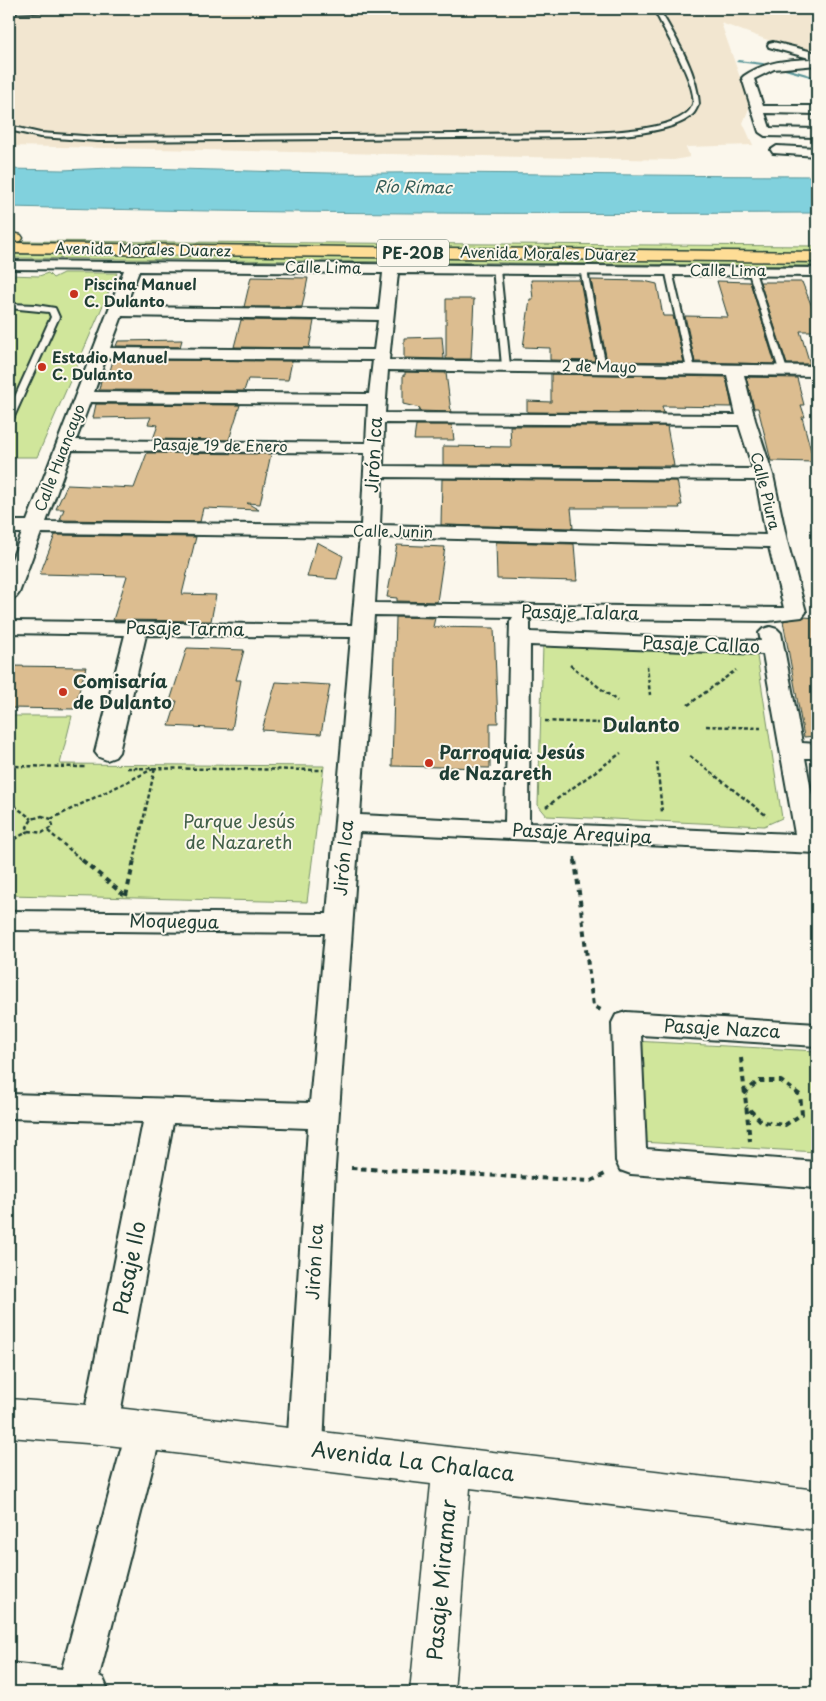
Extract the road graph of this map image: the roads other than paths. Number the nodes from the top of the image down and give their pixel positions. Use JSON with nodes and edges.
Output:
{"nodes":[{"id":1,"x":105,"y":9,"type":"edge"},
{"id":2,"x":656,"y":9,"type":"edge"},
{"id":3,"x":9,"y":11,"type":"edge"},
{"id":4,"x":773,"y":45,"type":"dead end"},
{"id":5,"x":817,"y":56,"type":"edge"},
{"id":6,"x":817,"y":62,"type":"edge"},
{"id":7,"x":758,"y":109,"type":"junction"},
{"id":8,"x":817,"y":110,"type":"edge"},
{"id":9,"x":9,"y":128,"type":"edge"},
{"id":10,"x":817,"y":133,"type":"edge"},
{"id":11,"x":777,"y":150,"type":"dead end"},
{"id":12,"x":817,"y":152,"type":"edge"},
{"id":13,"x":10,"y":240,"type":"edge"},
{"id":14,"x":817,"y":243,"type":"edge"},
{"id":15,"x":817,"y":257,"type":"edge"},
{"id":16,"x":9,"y":265,"type":"edge"},
{"id":17,"x":133,"y":266,"type":"junction"},
{"id":18,"x":391,"y":269,"type":"junction"},
{"id":19,"x":496,"y":270,"type":"junction"},
{"id":20,"x":583,"y":270,"type":"junction"},
{"id":21,"x":668,"y":271,"type":"junction"},
{"id":22,"x":751,"y":272,"type":"junction"},
{"id":23,"x":817,"y":272,"type":"edge"},
{"id":24,"x":9,"y":306,"type":"edge"},
{"id":25,"x":116,"y":311,"type":"junction"},
{"id":26,"x":387,"y":315,"type":"junction"},
{"id":27,"x":100,"y":353,"type":"junction"},
{"id":28,"x":382,"y":360,"type":"junction"},
{"id":29,"x":506,"y":366,"type":"junction"},
{"id":30,"x":602,"y":367,"type":"junction"},
{"id":31,"x":691,"y":369,"type":"junction"},
{"id":32,"x":734,"y":369,"type":"junction"},
{"id":33,"x":782,"y":370,"type":"junction"},
{"id":34,"x":817,"y":371,"type":"edge"},
{"id":35,"x":83,"y":397,"type":"junction"},
{"id":36,"x":377,"y":399,"type":"junction"},
{"id":37,"x":376,"y":418,"type":"junction"},
{"id":38,"x":9,"y":419,"type":"edge"},
{"id":39,"x":746,"y":420,"type":"junction"},
{"id":40,"x":65,"y":445,"type":"junction"},
{"id":41,"x":375,"y":448,"type":"junction"},
{"id":42,"x":374,"y":471,"type":"junction"},
{"id":43,"x":764,"y":475,"type":"junction"},
{"id":44,"x":9,"y":527,"type":"edge"},
{"id":45,"x":34,"y":528,"type":"junction"},
{"id":46,"x":370,"y":531,"type":"junction"},
{"id":47,"x":778,"y":541,"type":"junction"},
{"id":48,"x":9,"y":593,"type":"edge"},
{"id":49,"x":520,"y":612,"type":"junction"},
{"id":50,"x":796,"y":612,"type":"joint"},
{"id":51,"x":768,"y":615,"type":"junction"},
{"id":52,"x":363,"y":620,"type":"junction"},
{"id":53,"x":9,"y":627,"type":"edge"},
{"id":54,"x":137,"y":628,"type":"junction"},
{"id":55,"x":528,"y":638,"type":"junction"},
{"id":56,"x":772,"y":648,"type":"junction"},
{"id":57,"x":789,"y":740,"type":"junction"},
{"id":58,"x":817,"y":751,"type":"edge"},
{"id":59,"x":101,"y":760,"type":"road end"},
{"id":60,"x":347,"y":823,"type":"junction"},
{"id":61,"x":516,"y":831,"type":"junction"},
{"id":62,"x":811,"y":844,"type":"edge"},
{"id":63,"x":9,"y":920,"type":"edge"},
{"id":64,"x":339,"y":924,"type":"junction"},
{"id":65,"x":817,"y":1035,"type":"edge"},
{"id":66,"x":9,"y":1106,"type":"edge"},
{"id":67,"x":160,"y":1111,"type":"junction"},
{"id":68,"x":325,"y":1116,"type":"junction"},
{"id":69,"x":817,"y":1175,"type":"edge"},
{"id":70,"x":9,"y":1418,"type":"edge"},
{"id":71,"x":100,"y":1426,"type":"junction"},
{"id":72,"x":144,"y":1431,"type":"junction"},
{"id":73,"x":305,"y":1449,"type":"junction"},
{"id":74,"x":452,"y":1467,"type":"junction"},
{"id":75,"x":817,"y":1510,"type":"edge"},
{"id":76,"x":9,"y":1683,"type":"edge"},
{"id":77,"x":82,"y":1691,"type":"edge"},
{"id":78,"x":432,"y":1692,"type":"edge"}],
"edges":[{"from":1,"to":3,"type":"lane"},
{"from":2,"to":9,"type":"lane"},
{"from":4,"to":5,"type":"street"},
{"from":6,"to":7,"type":"street"},
{"from":7,"to":8,"type":"street"},
{"from":7,"to":10,"type":"street"},
{"from":11,"to":12,"type":"street"},
{"from":13,"to":14,"type":"highway","name":"Avenida Morales Duarez","number":"PE-20B"},
{"from":13,"to":15,"type":"highway","name":"Avenida Morales Duarez","number":"PE-20B"},
{"from":16,"to":17,"type":"street","name":"Calle Lima"},
{"from":17,"to":18,"type":"street","name":"Calle Lima"},
{"from":17,"to":25,"type":"street","name":"Calle Huancayo"},
{"from":18,"to":19,"type":"street","name":"Calle Lima"},
{"from":18,"to":26,"type":"street","name":"Jirón Ica"},
{"from":19,"to":20,"type":"street","name":"Calle Lima"},
{"from":19,"to":29,"type":"lane"},
{"from":20,"to":21,"type":"street","name":"Calle Lima"},
{"from":20,"to":30,"type":"lane"},
{"from":21,"to":22,"type":"street","name":"Calle Lima"},
{"from":21,"to":31,"type":"lane"},
{"from":22,"to":23,"type":"street","name":"Calle Lima"},
{"from":22,"to":33,"type":"lane"},
{"from":24,"to":38,"type":"lane"},
{"from":25,"to":26,"type":"street"},
{"from":25,"to":27,"type":"street","name":"Calle Huancayo"},
{"from":26,"to":28,"type":"street","name":"Jirón Ica"},
{"from":27,"to":28,"type":"street","name":"2 de Mayo"},
{"from":27,"to":35,"type":"street","name":"Calle Huancayo"},
{"from":28,"to":29,"type":"street","name":"2 de Mayo"},
{"from":28,"to":36,"type":"street","name":"Jirón Ica"},
{"from":29,"to":30,"type":"street","name":"2 de Mayo"},
{"from":30,"to":31,"type":"street","name":"2 de Mayo"},
{"from":31,"to":32,"type":"street","name":"2 de Mayo"},
{"from":32,"to":33,"type":"street","name":"2 de Mayo"},
{"from":32,"to":39,"type":"street","name":"Calle Piura"},
{"from":33,"to":34,"type":"street","name":"2 de Mayo"},
{"from":35,"to":36,"type":"street"},
{"from":35,"to":40,"type":"street","name":"Calle Huancayo"},
{"from":36,"to":37,"type":"street","name":"Jirón Ica"},
{"from":37,"to":39,"type":"street"},
{"from":37,"to":41,"type":"street","name":"Jirón Ica"},
{"from":39,"to":43,"type":"street","name":"Calle Piura"},
{"from":40,"to":41,"type":"street","name":"Pasaje 19 de Enero"},
{"from":40,"to":45,"type":"street","name":"Calle Huancayo"},
{"from":41,"to":42,"type":"street","name":"Jirón Ica"},
{"from":42,"to":43,"type":"street"},
{"from":42,"to":46,"type":"street","name":"Jirón Ica"},
{"from":43,"to":47,"type":"street","name":"Calle Piura"},
{"from":44,"to":45,"type":"street","name":"Calle Junin"},
{"from":45,"to":46,"type":"street","name":"Calle Junin"},
{"from":45,"to":48,"type":"street","name":"Calle Huancayo"},
{"from":46,"to":47,"type":"street","name":"Calle Junin"},
{"from":46,"to":52,"type":"street","name":"Jirón Ica"},
{"from":47,"to":50,"type":"street","name":"Calle Piura"},
{"from":49,"to":51,"type":"street","name":"Pasaje Talara"},
{"from":49,"to":52,"type":"street","name":"Pasaje Talara"},
{"from":49,"to":55,"type":"street"},
{"from":50,"to":51,"type":"street","name":"Pasaje Talara"},
{"from":51,"to":56,"type":"street"},
{"from":52,"to":54,"type":"street","name":"Pasaje Tarma"},
{"from":52,"to":60,"type":"street","name":"Jirón Ica"},
{"from":53,"to":54,"type":"street","name":"Pasaje Tarma"},
{"from":54,"to":59,"type":"street"},
{"from":55,"to":56,"type":"street","name":"Pasaje Callao"},
{"from":55,"to":61,"type":"street"},
{"from":56,"to":57,"type":"street","name":"Pasaje Callao"},
{"from":57,"to":58,"type":"street"},
{"from":57,"to":62,"type":"street","name":"Pasaje Callao"},
{"from":60,"to":61,"type":"street","name":"Pasaje Arequipa"},
{"from":60,"to":64,"type":"street","name":"Jirón Ica"},
{"from":61,"to":62,"type":"street","name":"Pasaje Arequipa"},
{"from":63,"to":64,"type":"street","name":"Moquegua"},
{"from":64,"to":68,"type":"street","name":"Jirón Ica"},
{"from":65,"to":69,"type":"street","name":"Pasaje Nazca"},
{"from":66,"to":67,"type":"street"},
{"from":67,"to":68,"type":"street"},
{"from":67,"to":71,"type":"street","name":"Pasaje Ilo"},
{"from":68,"to":73,"type":"street","name":"Jirón Ica"},
{"from":70,"to":71,"type":"street","name":"Avenida La Chalaca"},
{"from":71,"to":72,"type":"street","name":"Avenida La Chalaca"},
{"from":72,"to":73,"type":"street","name":"Avenida La Chalaca"},
{"from":72,"to":77,"type":"street"},
{"from":73,"to":74,"type":"street","name":"Avenida La Chalaca"},
{"from":74,"to":75,"type":"street","name":"Avenida La Chalaca"},
{"from":74,"to":78,"type":"street","name":"Pasaje Miramar"},
{"from":76,"to":77,"type":"street"}]}
